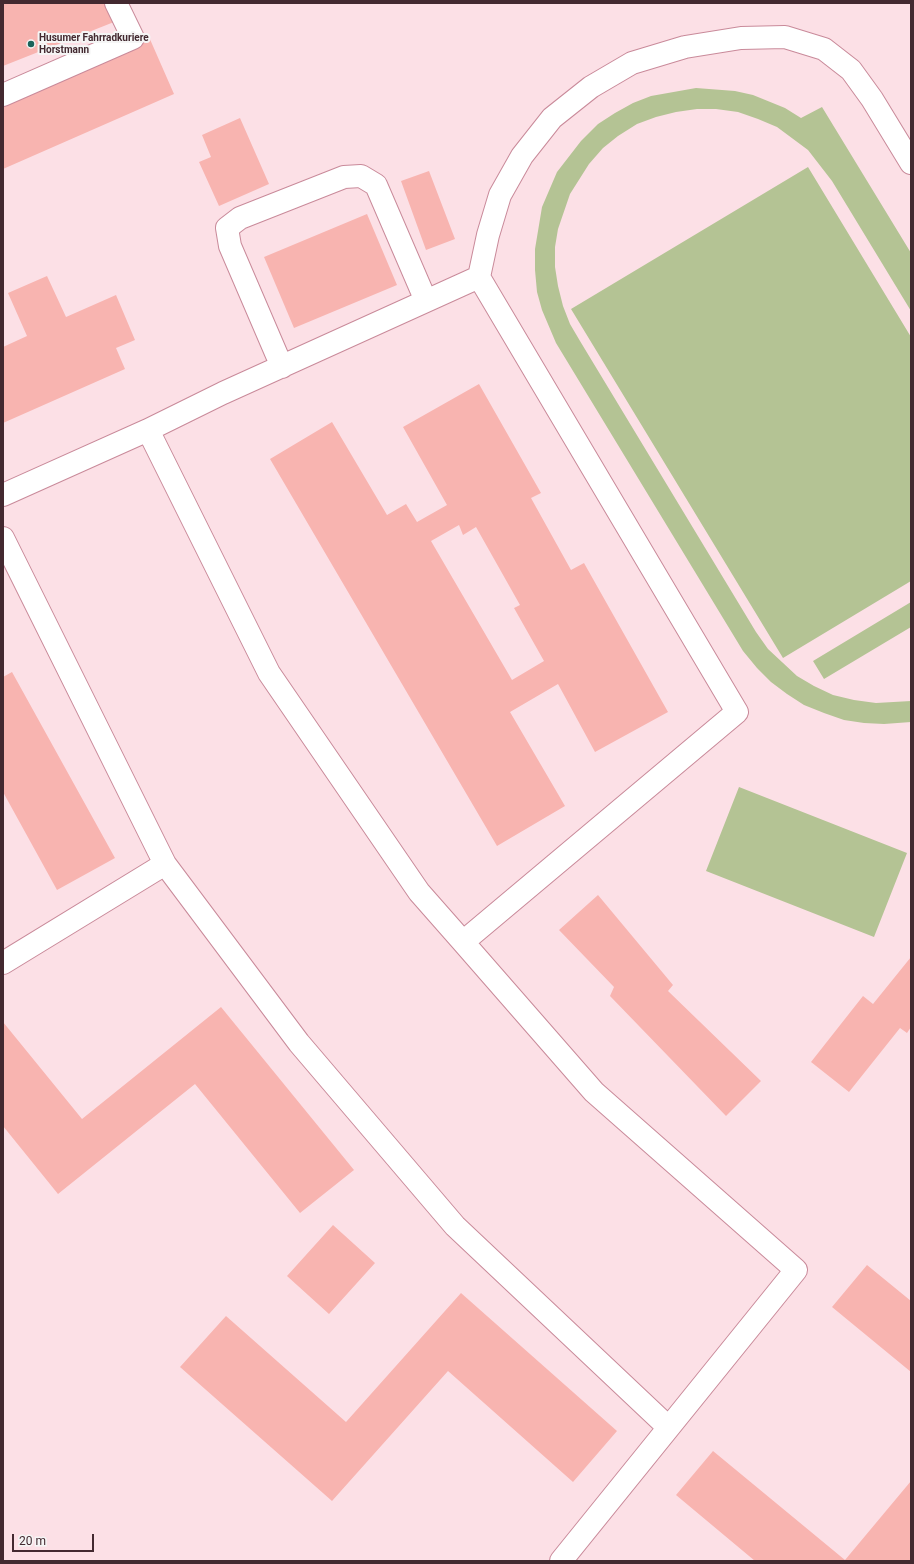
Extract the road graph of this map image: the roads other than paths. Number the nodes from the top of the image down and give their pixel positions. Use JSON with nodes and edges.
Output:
{"nodes":[{"id":1,"x":116,"y":3,"type":"edge"},
{"id":2,"x":3,"y":95,"type":"edge"},
{"id":3,"x":911,"y":163,"type":"edge"},
{"id":4,"x":479,"y":277,"type":"junction"},
{"id":5,"x":426,"y":301,"type":"junction"},
{"id":6,"x":282,"y":367,"type":"junction"},
{"id":7,"x":148,"y":430,"type":"junction"},
{"id":8,"x":3,"y":495,"type":"edge"},
{"id":9,"x":3,"y":538,"type":"edge"},
{"id":10,"x":165,"y":864,"type":"junction"},
{"id":11,"x":463,"y":942,"type":"junction"},
{"id":12,"x":3,"y":963,"type":"edge"},
{"id":13,"x":668,"y":1427,"type":"junction"},
{"id":14,"x":561,"y":1561,"type":"edge"}],
"edges":[{"from":1,"to":2,"type":"lane"},
{"from":3,"to":4,"type":"lane"},
{"from":4,"to":5,"type":"lane"},
{"from":4,"to":11,"type":"lane"},
{"from":5,"to":6,"type":"lane"},
{"from":5,"to":6,"type":"lane"},
{"from":6,"to":7,"type":"lane"},
{"from":7,"to":8,"type":"lane"},
{"from":7,"to":11,"type":"lane"},
{"from":9,"to":10,"type":"lane"},
{"from":10,"to":12,"type":"lane"},
{"from":10,"to":13,"type":"lane"},
{"from":11,"to":13,"type":"lane"},
{"from":13,"to":14,"type":"lane"}]}
